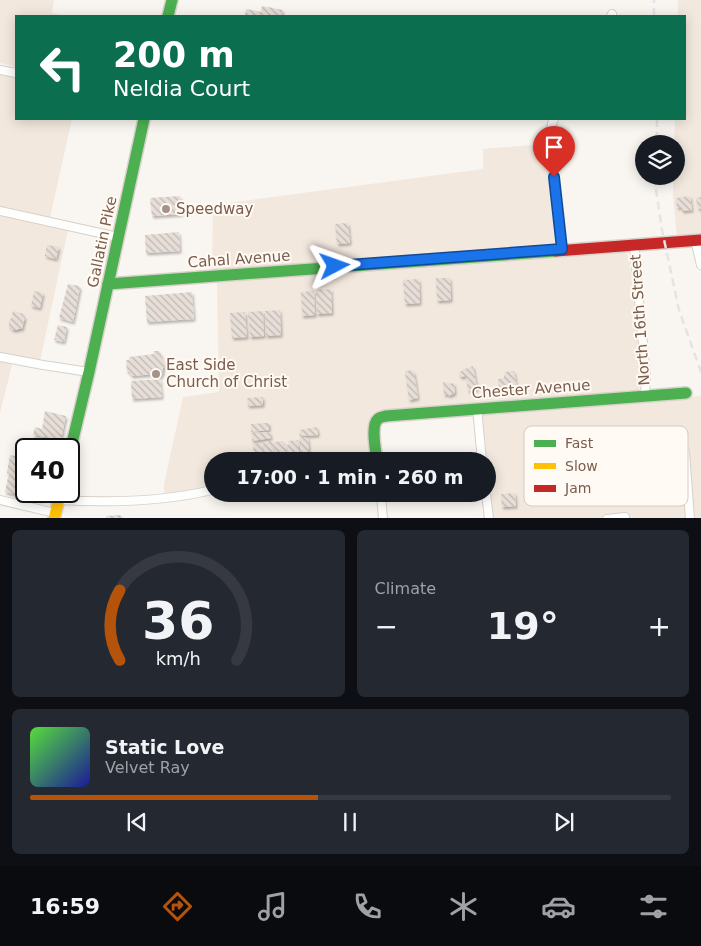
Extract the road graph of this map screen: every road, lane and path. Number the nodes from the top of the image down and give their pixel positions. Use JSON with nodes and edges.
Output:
{"nodes":[{"id":1,"x":172,"y":0,"type":"edge"},
{"id":2,"x":168,"y":15,"type":"edge"},
{"id":3,"x":0,"y":70,"type":"edge"},
{"id":4,"x":15,"y":73,"type":"edge"},
{"id":5,"x":144,"y":120,"type":"edge"},
{"id":6,"x":554,"y":120,"type":"edge"},
{"id":7,"x":0,"y":211,"type":"edge"},
{"id":8,"x":118,"y":237,"type":"junction"},
{"id":9,"x":698,"y":240,"type":"edge"},
{"id":10,"x":634,"y":245,"type":"junction"},
{"id":11,"x":562,"y":249,"type":"junction"},
{"id":12,"x":701,"y":265,"type":"edge"},
{"id":13,"x":108,"y":284,"type":"junction"},
{"id":14,"x":0,"y":357,"type":"edge"},
{"id":15,"x":89,"y":372,"type":"junction"},
{"id":16,"x":686,"y":393,"type":"dead end"},
{"id":17,"x":646,"y":396,"type":"junction"},
{"id":18,"x":477,"y":408,"type":"junction"},
{"id":19,"x":73,"y":438,"type":"edge"},
{"id":20,"x":376,"y":452,"type":"edge"},
{"id":21,"x":481,"y":452,"type":"edge"},
{"id":22,"x":204,"y":492,"type":"edge"},
{"id":23,"x":688,"y":496,"type":"edge"},
{"id":24,"x":0,"y":500,"type":"edge"},
{"id":25,"x":80,"y":501,"type":"edge"},
{"id":26,"x":382,"y":502,"type":"edge"},
{"id":27,"x":487,"y":502,"type":"edge"},
{"id":28,"x":58,"y":503,"type":"edge"},
{"id":29,"x":55,"y":516,"type":"edge"},
{"id":30,"x":625,"y":517,"type":"dead end"},
{"id":31,"x":383,"y":518,"type":"edge"},
{"id":32,"x":489,"y":518,"type":"edge"},
{"id":33,"x":607,"y":518,"type":"edge"},
{"id":34,"x":690,"y":518,"type":"edge"}],
"edges":[{"from":1,"to":2,"type":"street"},
{"from":3,"to":4,"type":"street"},
{"from":5,"to":8,"type":"street","name":"Gallatin Pike"},
{"from":6,"to":11,"type":"street"},
{"from":7,"to":8,"type":"street"},
{"from":8,"to":13,"type":"street","name":"Gallatin Pike"},
{"from":9,"to":10,"type":"street","name":"Cahal Avenue"},
{"from":9,"to":12,"type":"street"},
{"from":10,"to":11,"type":"street","name":"Cahal Avenue"},
{"from":10,"to":17,"type":"street","name":"North 16th Street"},
{"from":11,"to":13,"type":"street","name":"Cahal Avenue"},
{"from":13,"to":15,"type":"street","name":"Gallatin Pike"},
{"from":14,"to":15,"type":"street"},
{"from":15,"to":19,"type":"street","name":"Gallatin Pike"},
{"from":16,"to":17,"type":"street","name":"Chester Avenue"},
{"from":17,"to":18,"type":"street","name":"Chester Avenue"},
{"from":18,"to":20,"type":"street","name":"Chester Avenue"},
{"from":18,"to":21,"type":"street"},
{"from":22,"to":25,"type":"street"},
{"from":23,"to":34,"type":"street"},
{"from":24,"to":29,"type":"street"},
{"from":26,"to":31,"type":"street"},
{"from":27,"to":32,"type":"street"},
{"from":28,"to":29,"type":"street"},
{"from":30,"to":33,"type":"street"}]}
